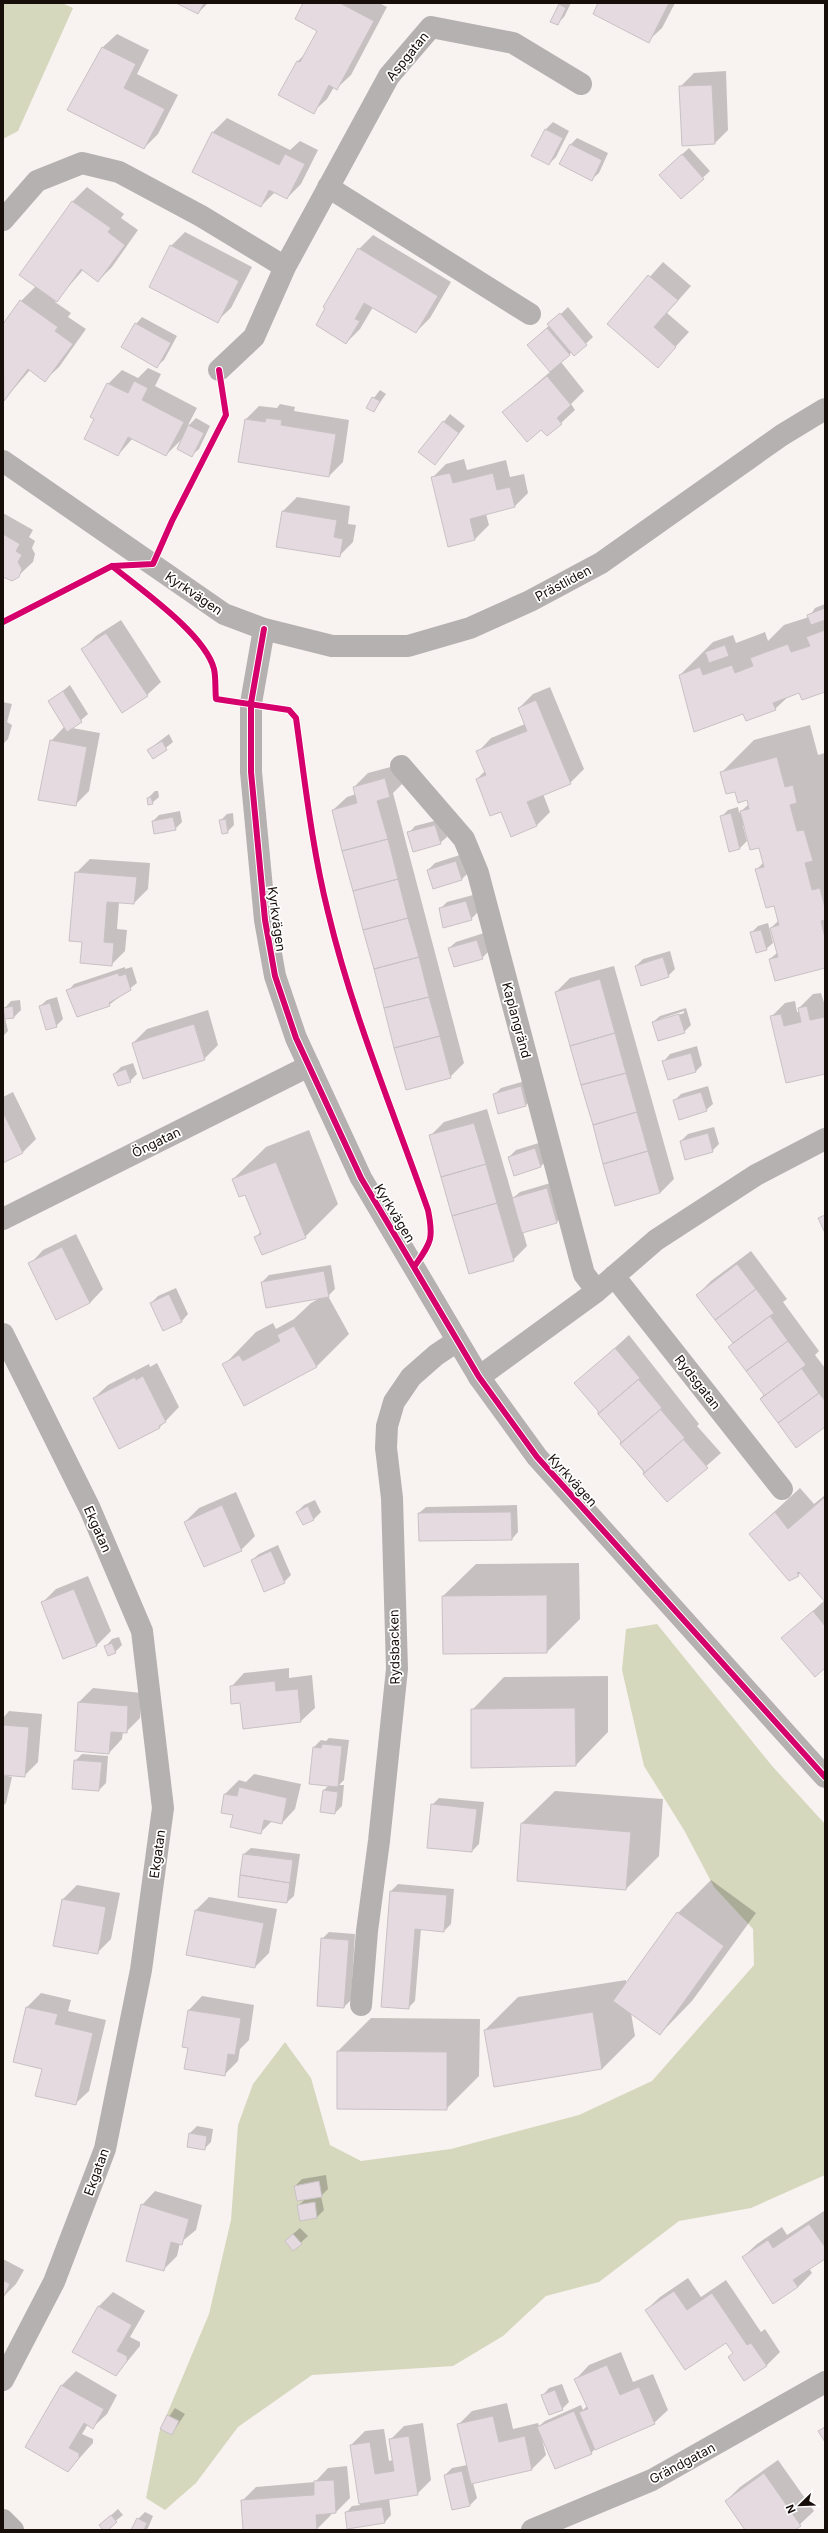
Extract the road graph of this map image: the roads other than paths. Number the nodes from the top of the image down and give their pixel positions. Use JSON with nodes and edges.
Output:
{"nodes":[{"id":1,"x":581,"y":84,"type":"dead end"},
{"id":2,"x":328,"y":187,"type":"junction"},
{"id":3,"x":3,"y":220,"type":"edge"},
{"id":4,"x":285,"y":267,"type":"junction"},
{"id":5,"x":530,"y":314,"type":"dead end"},
{"id":6,"x":219,"y":370,"type":"dead end"},
{"id":7,"x":825,"y":409,"type":"edge"},
{"id":8,"x":3,"y":461,"type":"edge"},
{"id":9,"x":264,"y":629,"type":"junction"},
{"id":10,"x":401,"y":766,"type":"dead end"},
{"id":11,"x":309,"y":1066,"type":"junction"},
{"id":12,"x":825,"y":1139,"type":"edge"},
{"id":13,"x":3,"y":1219,"type":"edge"},
{"id":14,"x":614,"y":1276,"type":"junction"},
{"id":15,"x":597,"y":1291,"type":"junction"},
{"id":16,"x":3,"y":1334,"type":"edge"},
{"id":17,"x":457,"y":1341,"type":"junction"},
{"id":18,"x":479,"y":1377,"type":"junction"},
{"id":19,"x":782,"y":1489,"type":"dead end"},
{"id":20,"x":825,"y":1777,"type":"edge"},
{"id":21,"x":361,"y":2005,"type":"dead end"},
{"id":22,"x":3,"y":2380,"type":"edge"},
{"id":23,"x":825,"y":2382,"type":"edge"},
{"id":24,"x":3,"y":2520,"type":"edge"},
{"id":25,"x":13,"y":2530,"type":"edge"},
{"id":26,"x":532,"y":2530,"type":"edge"}],
"edges":[{"from":1,"to":2,"type":"street","name":"Aspgatan"},
{"from":2,"to":4,"type":"street","name":"Aspgatan"},
{"from":2,"to":5,"type":"street"},
{"from":3,"to":4,"type":"street"},
{"from":4,"to":6,"type":"street","name":"Aspgatan"},
{"from":7,"to":9,"type":"street","name":"Prästliden"},
{"from":8,"to":9,"type":"street","name":"Kyrkvägen"},
{"from":9,"to":11,"type":"street","name":"Kyrkvägen"},
{"from":10,"to":15,"type":"street","name":"Kaplangränd"},
{"from":11,"to":13,"type":"street","name":"Öngatan"},
{"from":11,"to":17,"type":"street","name":"Kyrkvägen"},
{"from":12,"to":14,"type":"street"},
{"from":14,"to":15,"type":"street"},
{"from":14,"to":19,"type":"street","name":"Rydsgatan"},
{"from":15,"to":18,"type":"street"},
{"from":16,"to":22,"type":"street","name":"Ekgatan"},
{"from":17,"to":18,"type":"street","name":"Kyrkvägen"},
{"from":17,"to":21,"type":"street","name":"Rydsbacken"},
{"from":18,"to":20,"type":"street","name":"Kyrkvägen"},
{"from":23,"to":26,"type":"street","name":"Grändgatan"},
{"from":24,"to":25,"type":"street"}]}
